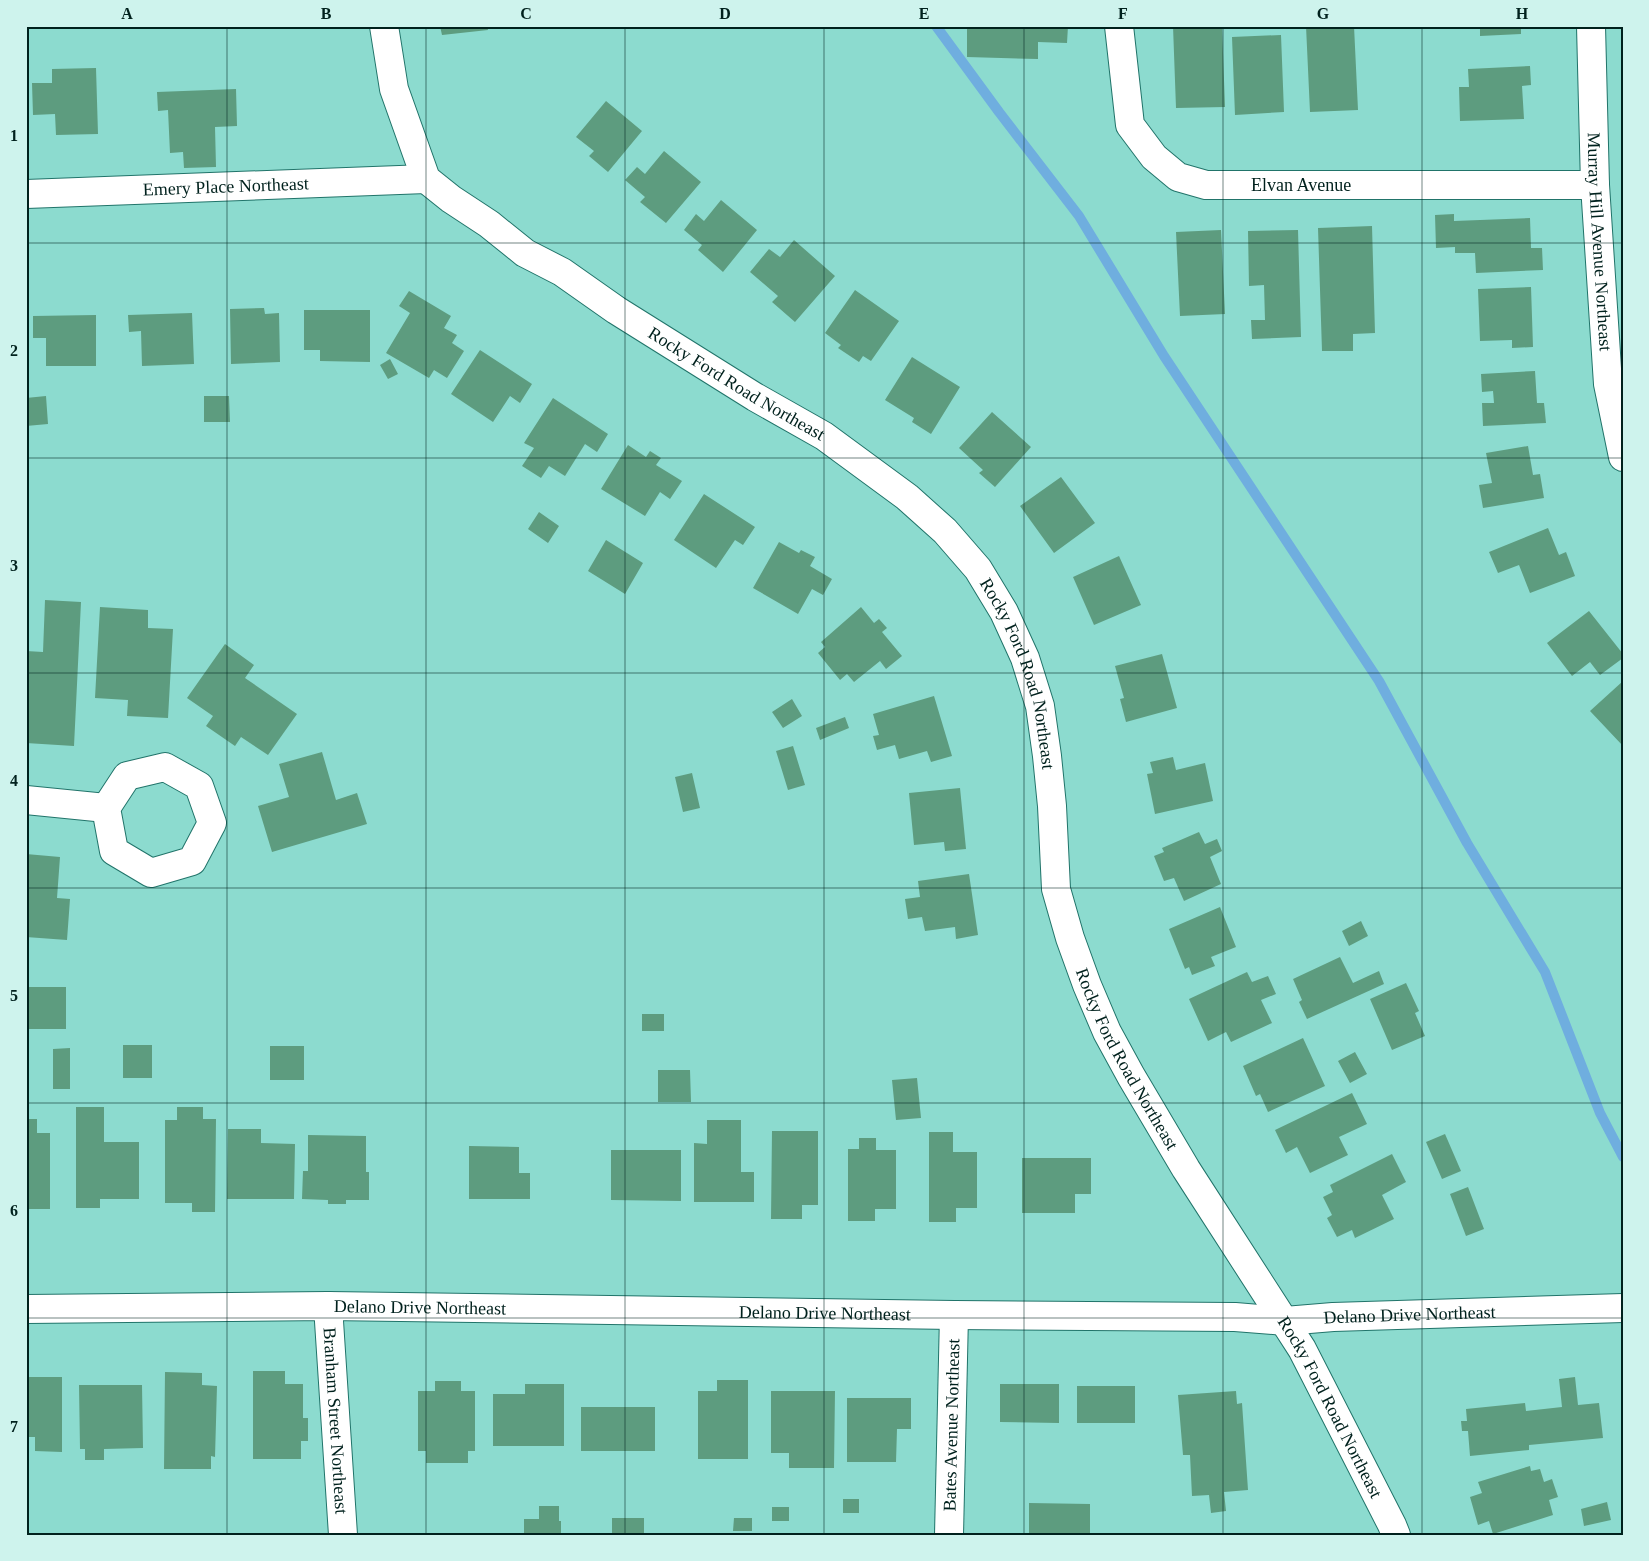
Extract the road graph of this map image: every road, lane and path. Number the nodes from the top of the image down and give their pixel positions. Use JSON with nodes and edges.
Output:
{"nodes":[{"id":1,"x":384,"y":26,"type":"edge"},
{"id":2,"x":1118,"y":26,"type":"edge"},
{"id":3,"x":1591,"y":26,"type":"edge"},
{"id":4,"x":426,"y":179,"type":"junction"},
{"id":5,"x":1596,"y":185,"type":"junction"},
{"id":6,"x":26,"y":194,"type":"edge"},
{"id":7,"x":1623,"y":457,"type":"edge"},
{"id":8,"x":26,"y":800,"type":"edge"},
{"id":9,"x":106,"y":808,"type":"dead end"},
{"id":10,"x":328,"y":1306,"type":"junction"},
{"id":11,"x":1623,"y":1308,"type":"edge"},
{"id":12,"x":26,"y":1309,"type":"edge"},
{"id":13,"x":954,"y":1315,"type":"junction"},
{"id":14,"x":1285,"y":1321,"type":"junction"},
{"id":15,"x":343,"y":1535,"type":"edge"},
{"id":16,"x":949,"y":1535,"type":"edge"},
{"id":17,"x":1396,"y":1535,"type":"edge"}],
"edges":[{"from":1,"to":4,"type":"street"},
{"from":2,"to":5,"type":"street","name":"Elvan Avenue"},
{"from":3,"to":5,"type":"street","name":"Murray Hill Avenue Northeast"},
{"from":4,"to":6,"type":"street","name":"Emery Place Northeast"},
{"from":4,"to":14,"type":"street","name":"Rocky Ford Road Northeast"},
{"from":5,"to":7,"type":"street","name":"Murray Hill Avenue Northeast"},
{"from":8,"to":9,"type":"street"},
{"from":10,"to":12,"type":"street","name":"Delano Drive Northeast"},
{"from":10,"to":13,"type":"street","name":"Delano Drive Northeast"},
{"from":10,"to":15,"type":"street","name":"Branham Street Northeast"},
{"from":11,"to":14,"type":"street","name":"Delano Drive Northeast"},
{"from":13,"to":14,"type":"street","name":"Delano Drive Northeast"},
{"from":13,"to":16,"type":"street","name":"Bates Avenue Northeast"},
{"from":14,"to":17,"type":"street","name":"Rocky Ford Road Northeast"}]}
